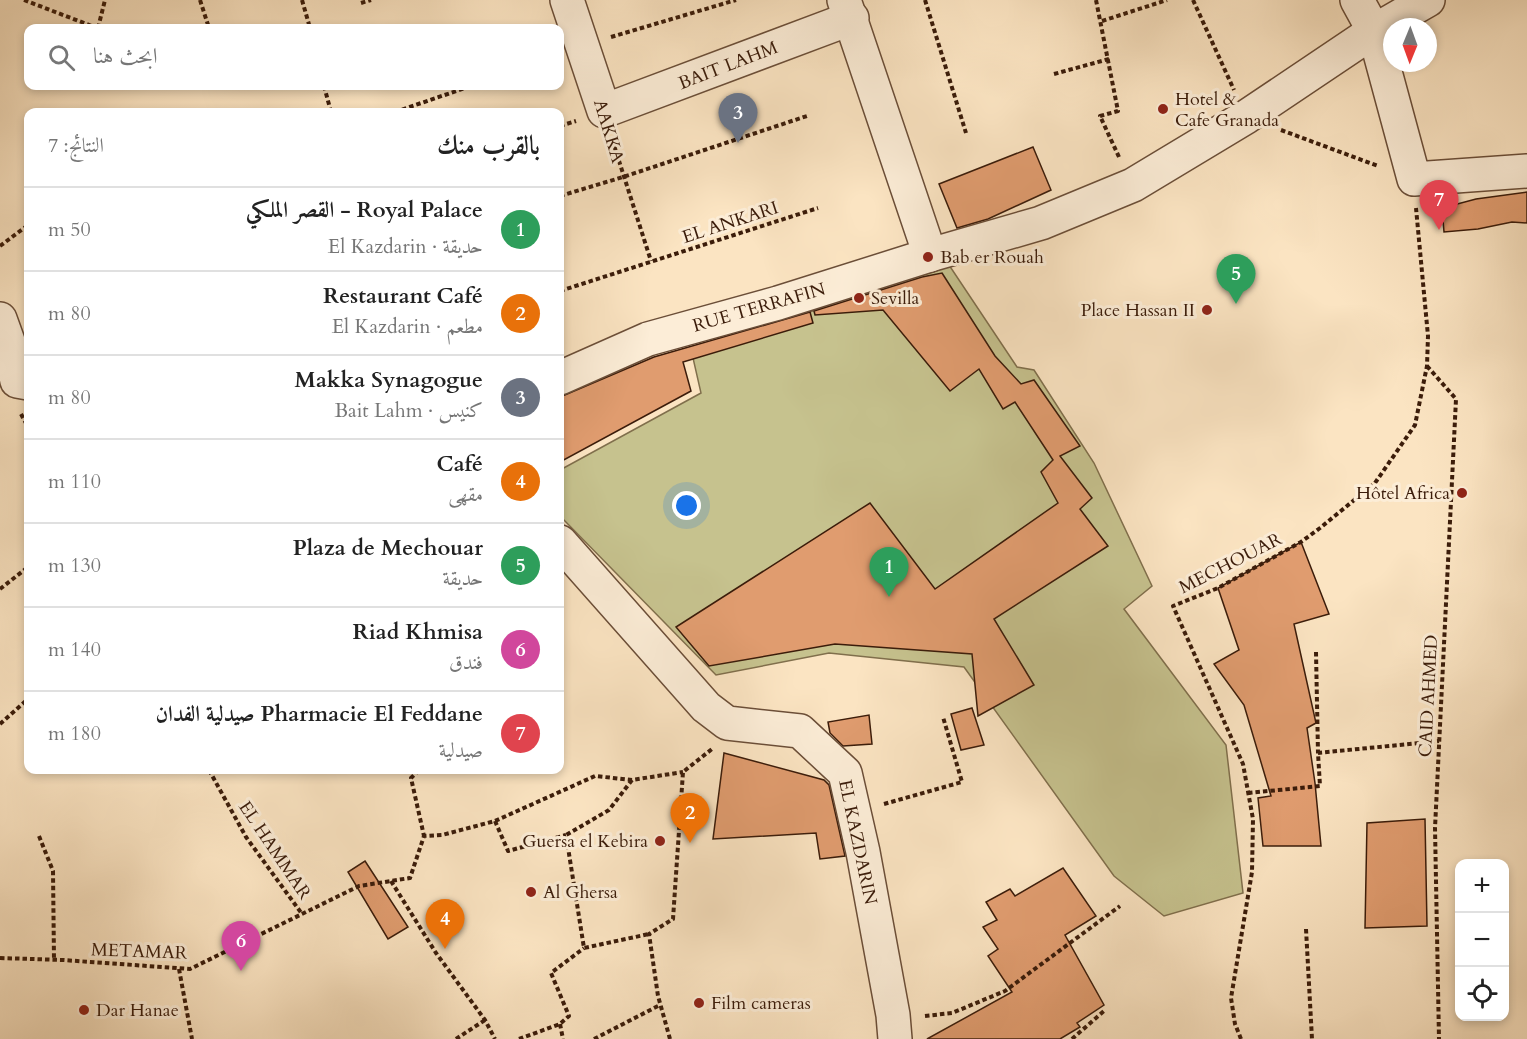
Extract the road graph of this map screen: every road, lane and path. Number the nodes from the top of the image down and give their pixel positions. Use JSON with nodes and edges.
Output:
{"nodes":[{"id":1,"x":24,"y":0,"type":"edge"},
{"id":2,"x":105,"y":0,"type":"edge"},
{"id":3,"x":200,"y":0,"type":"edge"},
{"id":4,"x":302,"y":0,"type":"edge"},
{"id":5,"x":371,"y":0,"type":"edge"},
{"id":6,"x":567,"y":0,"type":"edge"},
{"id":7,"x":736,"y":0,"type":"edge"},
{"id":8,"x":925,"y":0,"type":"edge"},
{"id":9,"x":1096,"y":0,"type":"edge"},
{"id":10,"x":1167,"y":0,"type":"edge"},
{"id":11,"x":1356,"y":0,"type":"edge"},
{"id":12,"x":1428,"y":0,"type":"edge"},
{"id":13,"x":361,"y":3,"type":"dead end"},
{"id":14,"x":848,"y":9,"type":"edge"},
{"id":15,"x":1102,"y":21,"type":"junction"},
{"id":16,"x":87,"y":24,"type":"edge"},
{"id":17,"x":98,"y":24,"type":"edge"},
{"id":18,"x":208,"y":24,"type":"edge"},
{"id":19,"x":309,"y":24,"type":"edge"},
{"id":20,"x":1374,"y":31,"type":"junction"},
{"id":21,"x":582,"y":46,"type":"junction"},
{"id":22,"x":1109,"y":59,"type":"junction"},
{"id":23,"x":1054,"y":74,"type":"dead end"},
{"id":24,"x":325,"y":90,"type":"edge"},
{"id":25,"x":459,"y":90,"type":"edge"},
{"id":26,"x":330,"y":108,"type":"edge"},
{"id":27,"x":407,"y":108,"type":"edge"},
{"id":28,"x":604,"y":111,"type":"junction"},
{"id":29,"x":807,"y":116,"type":"dead end"},
{"id":30,"x":966,"y":133,"type":"dead end"},
{"id":31,"x":1527,"y":171,"type":"edge"},
{"id":32,"x":623,"y":177,"type":"junction"},
{"id":33,"x":1414,"y":179,"type":"junction"},
{"id":34,"x":1132,"y":185,"type":"junction"},
{"id":35,"x":564,"y":195,"type":"edge"},
{"id":36,"x":818,"y":208,"type":"dead end"},
{"id":37,"x":24,"y":228,"type":"edge"},
{"id":38,"x":0,"y":246,"type":"edge"},
{"id":39,"x":930,"y":255,"type":"junction"},
{"id":40,"x":651,"y":261,"type":"junction"},
{"id":41,"x":564,"y":290,"type":"edge"},
{"id":42,"x":0,"y":319,"type":"edge"},
{"id":43,"x":1427,"y":366,"type":"junction"},
{"id":44,"x":564,"y":376,"type":"edge"},
{"id":45,"x":24,"y":382,"type":"edge"},
{"id":46,"x":564,"y":547,"type":"edge"},
{"id":47,"x":24,"y":570,"type":"edge"},
{"id":48,"x":0,"y":589,"type":"edge"},
{"id":49,"x":1316,"y":652,"type":"dead end"},
{"id":50,"x":24,"y":703,"type":"edge"},
{"id":51,"x":943,"y":717,"type":"dead end"},
{"id":52,"x":727,"y":723,"type":"junction"},
{"id":53,"x":0,"y":724,"type":"edge"},
{"id":54,"x":1439,"y":741,"type":"junction"},
{"id":55,"x":1318,"y":753,"type":"junction"},
{"id":56,"x":683,"y":772,"type":"junction"},
{"id":57,"x":210,"y":774,"type":"edge"},
{"id":58,"x":415,"y":774,"type":"edge"},
{"id":59,"x":632,"y":780,"type":"junction"},
{"id":60,"x":1248,"y":793,"type":"junction"},
{"id":61,"x":854,"y":812,"type":"junction"},
{"id":62,"x":495,"y":821,"type":"junction"},
{"id":63,"x":566,"y":835,"type":"junction"},
{"id":64,"x":39,"y":836,"type":"dead end"},
{"id":65,"x":424,"y":836,"type":"junction"},
{"id":66,"x":391,"y":881,"type":"junction"},
{"id":67,"x":1120,"y":906,"type":"dead end"},
{"id":68,"x":302,"y":914,"type":"junction"},
{"id":69,"x":1306,"y":929,"type":"dead end"},
{"id":70,"x":649,"y":934,"type":"junction"},
{"id":71,"x":584,"y":948,"type":"junction"},
{"id":72,"x":0,"y":958,"type":"edge"},
{"id":73,"x":54,"y":960,"type":"junction"},
{"id":74,"x":179,"y":969,"type":"junction"},
{"id":75,"x":660,"y":1005,"type":"junction"},
{"id":76,"x":1104,"y":1011,"type":"dead end"},
{"id":77,"x":485,"y":1020,"type":"junction"},
{"id":78,"x":560,"y":1024,"type":"junction"},
{"id":79,"x":894,"y":1029,"type":"edge"},
{"id":80,"x":192,"y":1039,"type":"edge"},
{"id":81,"x":456,"y":1039,"type":"edge"},
{"id":82,"x":495,"y":1039,"type":"edge"},
{"id":83,"x":519,"y":1039,"type":"edge"},
{"id":84,"x":563,"y":1039,"type":"edge"},
{"id":85,"x":594,"y":1039,"type":"edge"},
{"id":86,"x":670,"y":1039,"type":"edge"},
{"id":87,"x":1072,"y":1039,"type":"edge"},
{"id":88,"x":1241,"y":1039,"type":"edge"},
{"id":89,"x":1312,"y":1039,"type":"edge"},
{"id":90,"x":1439,"y":1039,"type":"edge"}],
"edges":[{"from":1,"to":16,"type":"path"},
{"from":2,"to":17,"type":"path"},
{"from":3,"to":18,"type":"path"},
{"from":4,"to":19,"type":"path"},
{"from":5,"to":13,"type":"path"},
{"from":6,"to":21,"type":"street","name":"AAKKA"},
{"from":7,"to":21,"type":"path"},
{"from":8,"to":30,"type":"path"},
{"from":9,"to":15,"type":"path"},
{"from":10,"to":15,"type":"path"},
{"from":11,"to":20,"type":"street"},
{"from":12,"to":20,"type":"street","name":"RUE TERRAFIN"},
{"from":14,"to":28,"type":"street","name":"BAIT LAHM"},
{"from":14,"to":39,"type":"street"},
{"from":15,"to":22,"type":"path"},
{"from":20,"to":33,"type":"street"},
{"from":20,"to":34,"type":"street","name":"RUE TERRAFIN"},
{"from":21,"to":28,"type":"street","name":"AAKKA"},
{"from":22,"to":23,"type":"path"},
{"from":22,"to":34,"type":"path"},
{"from":24,"to":26,"type":"path"},
{"from":25,"to":27,"type":"path"},
{"from":28,"to":32,"type":"path","name":"AAKKA"},
{"from":29,"to":32,"type":"path"},
{"from":31,"to":33,"type":"street"},
{"from":32,"to":35,"type":"path"},
{"from":32,"to":40,"type":"path","name":"AAKKA"},
{"from":33,"to":43,"type":"path","name":"MECHOUAR"},
{"from":34,"to":39,"type":"street","name":"RUE TERRAFIN"},
{"from":36,"to":40,"type":"path","name":"EL ANKARI"},
{"from":37,"to":38,"type":"path"},
{"from":39,"to":44,"type":"street","name":"RUE TERRAFIN"},
{"from":40,"to":41,"type":"path","name":"EL ANKARI"},
{"from":42,"to":45,"type":"street"},
{"from":43,"to":54,"type":"path","name":"CAID AHMED"},
{"from":43,"to":60,"type":"path","name":"MECHOUAR"},
{"from":46,"to":52,"type":"street"},
{"from":47,"to":48,"type":"path"},
{"from":49,"to":55,"type":"path"},
{"from":50,"to":53,"type":"path"},
{"from":51,"to":61,"type":"path"},
{"from":52,"to":56,"type":"path"},
{"from":52,"to":61,"type":"street","name":"EL KAZDARIN"},
{"from":54,"to":55,"type":"path"},
{"from":54,"to":90,"type":"path","name":"CAID AHMED"},
{"from":55,"to":60,"type":"path"},
{"from":56,"to":59,"type":"path"},
{"from":56,"to":70,"type":"path"},
{"from":57,"to":68,"type":"path","name":"EL HAMMAR"},
{"from":58,"to":65,"type":"path"},
{"from":59,"to":62,"type":"path"},
{"from":59,"to":63,"type":"path"},
{"from":60,"to":88,"type":"path","name":"MECHOUAR"},
{"from":61,"to":79,"type":"street","name":"EL KAZDARIN"},
{"from":62,"to":63,"type":"path"},
{"from":62,"to":65,"type":"path"},
{"from":63,"to":71,"type":"path"},
{"from":64,"to":73,"type":"path"},
{"from":65,"to":66,"type":"path","name":"METAMAR"},
{"from":66,"to":68,"type":"path","name":"METAMAR"},
{"from":66,"to":77,"type":"path"},
{"from":67,"to":79,"type":"path"},
{"from":68,"to":74,"type":"path","name":"METAMAR"},
{"from":69,"to":89,"type":"path"},
{"from":70,"to":71,"type":"path"},
{"from":70,"to":75,"type":"path"},
{"from":71,"to":78,"type":"path"},
{"from":72,"to":73,"type":"path","name":"METAMAR"},
{"from":73,"to":74,"type":"path","name":"METAMAR"},
{"from":74,"to":80,"type":"path"},
{"from":75,"to":85,"type":"path"},
{"from":75,"to":86,"type":"path"},
{"from":76,"to":87,"type":"path"},
{"from":77,"to":81,"type":"path"},
{"from":77,"to":82,"type":"path"},
{"from":78,"to":83,"type":"path"},
{"from":78,"to":84,"type":"path"}]}
